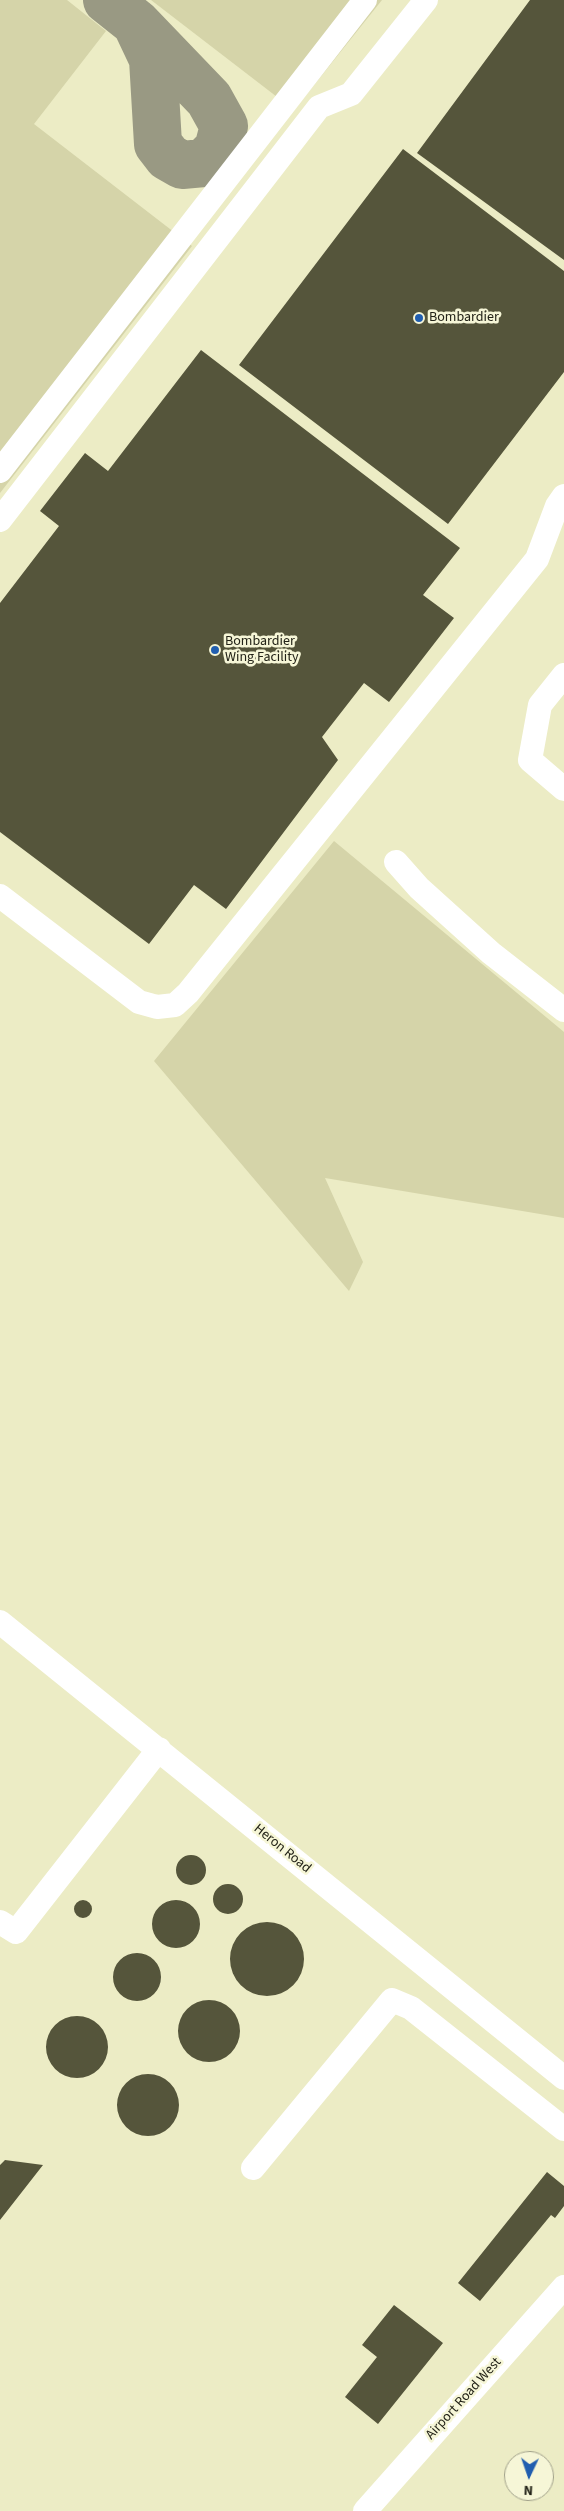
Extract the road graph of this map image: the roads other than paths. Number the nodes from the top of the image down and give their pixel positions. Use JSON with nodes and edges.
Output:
{"nodes":[{"id":1,"x":365,"y":0,"type":"edge"},
{"id":2,"x":426,"y":0,"type":"edge"},
{"id":3,"x":0,"y":471,"type":"edge"},
{"id":4,"x":564,"y":496,"type":"edge"},
{"id":5,"x":0,"y":520,"type":"edge"},
{"id":6,"x":564,"y":675,"type":"edge"},
{"id":7,"x":564,"y":789,"type":"edge"},
{"id":8,"x":396,"y":862,"type":"dead end"},
{"id":9,"x":0,"y":896,"type":"edge"},
{"id":10,"x":564,"y":1010,"type":"edge"},
{"id":11,"x":0,"y":1622,"type":"edge"},
{"id":12,"x":159,"y":1749,"type":"junction"},
{"id":13,"x":0,"y":1922,"type":"edge"},
{"id":14,"x":564,"y":2078,"type":"edge"},
{"id":15,"x":564,"y":2129,"type":"edge"},
{"id":16,"x":254,"y":2168,"type":"dead end"},
{"id":17,"x":564,"y":2287,"type":"edge"},
{"id":18,"x":365,"y":2511,"type":"edge"}],
"edges":[{"from":1,"to":3,"type":"street"},
{"from":2,"to":5,"type":"street"},
{"from":4,"to":9,"type":"street"},
{"from":6,"to":7,"type":"street"},
{"from":8,"to":10,"type":"street"},
{"from":11,"to":12,"type":"street","name":"Heron Road"},
{"from":12,"to":13,"type":"street"},
{"from":12,"to":14,"type":"street","name":"Heron Road"},
{"from":15,"to":16,"type":"street"},
{"from":17,"to":18,"type":"street","name":"Airport Road West"}]}
